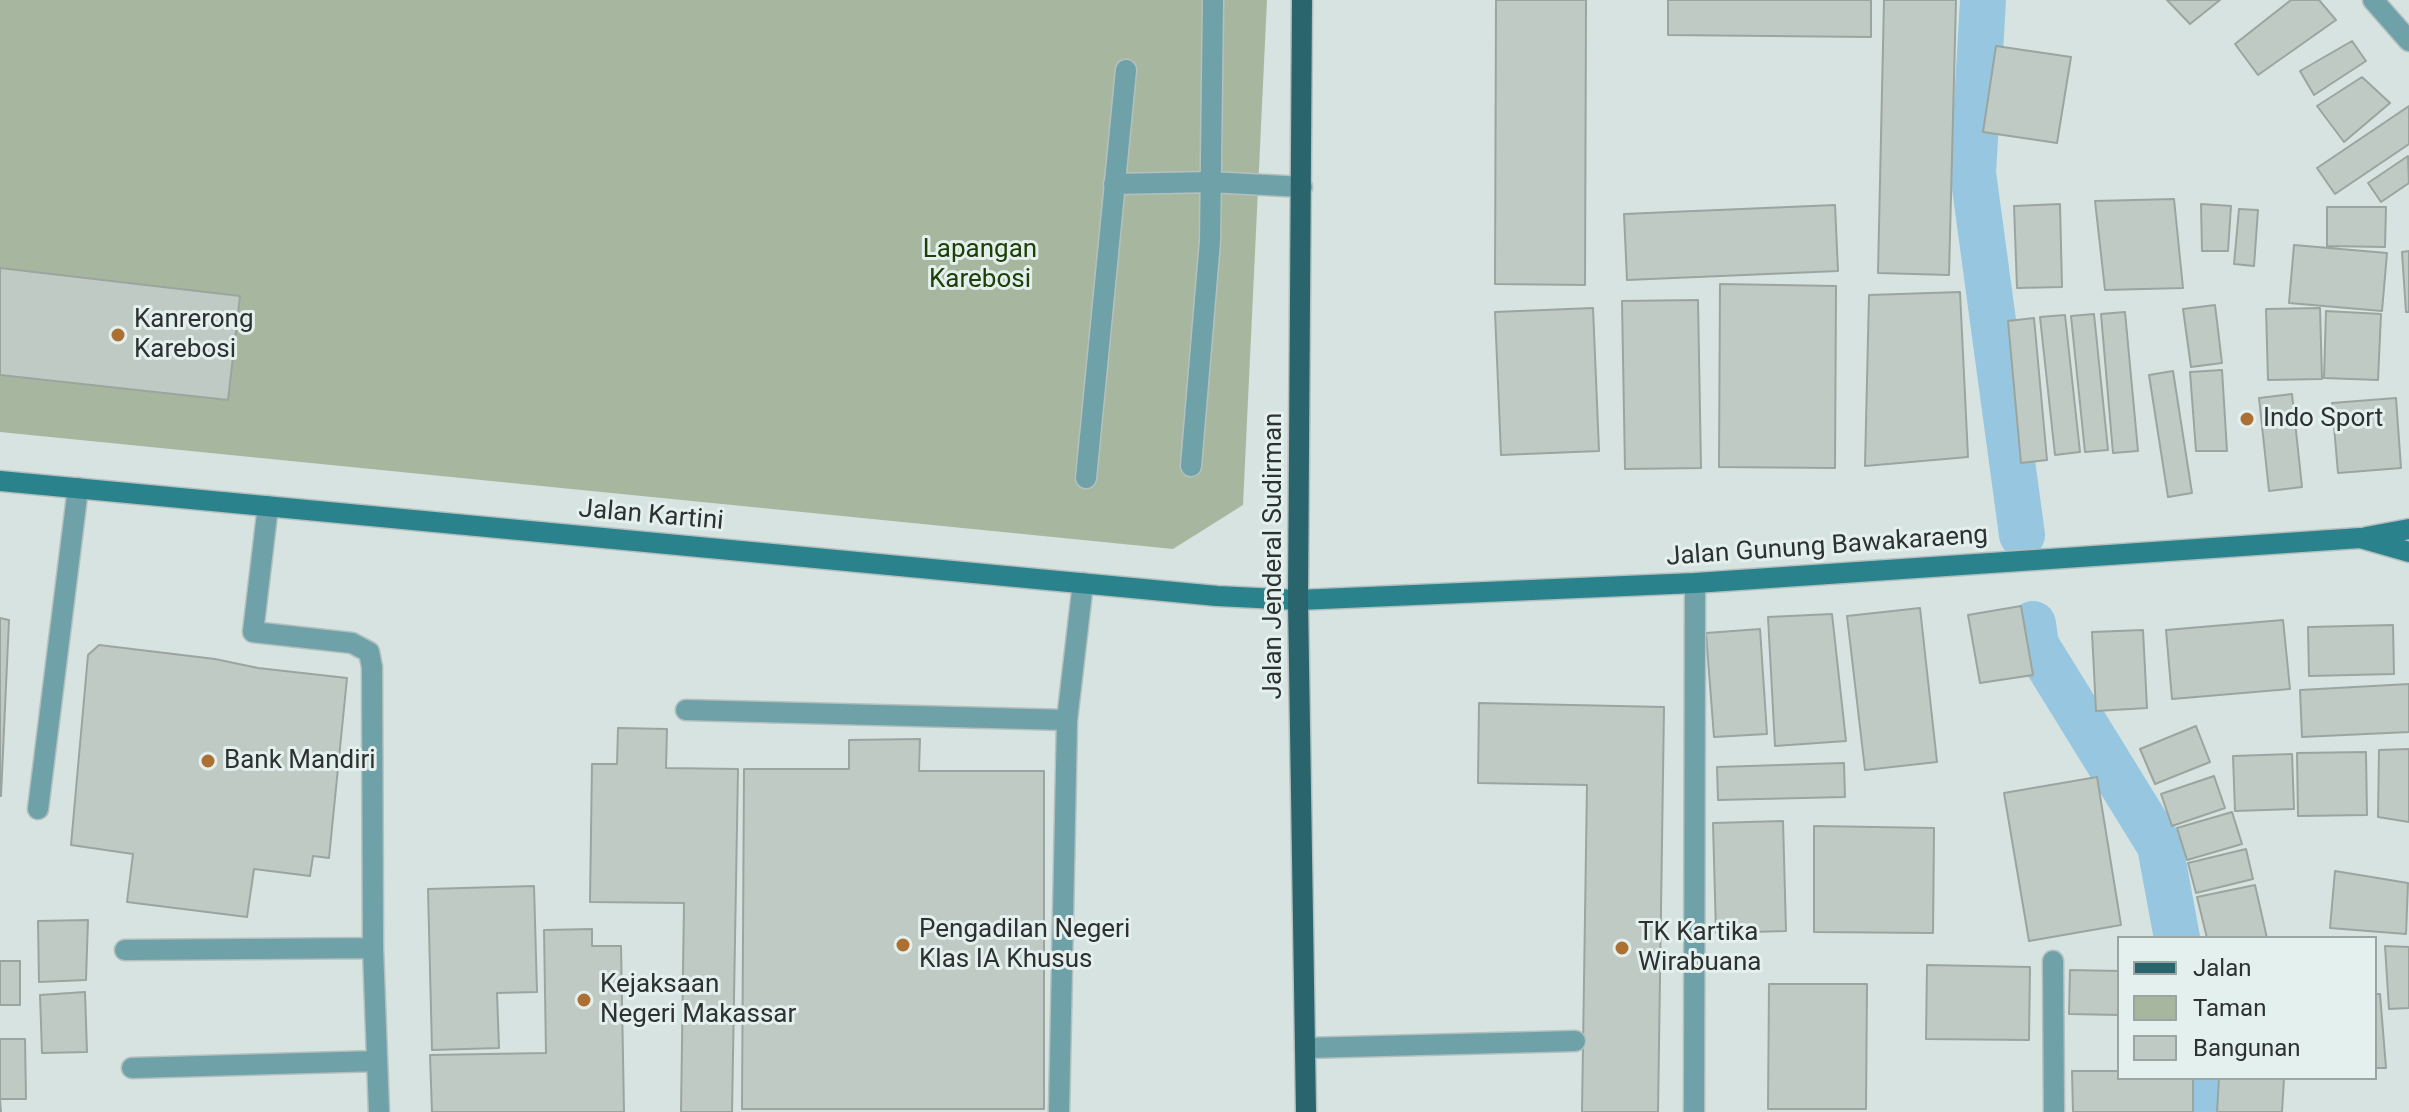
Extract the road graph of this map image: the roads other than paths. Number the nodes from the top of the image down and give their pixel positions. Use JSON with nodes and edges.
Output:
{"nodes":[{"id":1,"x":1213,"y":0,"type":"edge"},
{"id":2,"x":1302,"y":0,"type":"edge"},
{"id":3,"x":2373,"y":0,"type":"edge"},
{"id":4,"x":2409,"y":41,"type":"edge"},
{"id":5,"x":1126,"y":70,"type":"dead end"},
{"id":6,"x":1211,"y":182,"type":"junction"},
{"id":7,"x":1114,"y":184,"type":"junction"},
{"id":8,"x":1302,"y":187,"type":"junction"},
{"id":9,"x":1191,"y":466,"type":"dead end"},
{"id":10,"x":1086,"y":478,"type":"dead end"},
{"id":11,"x":0,"y":481,"type":"edge"},
{"id":12,"x":78,"y":488,"type":"junction"},
{"id":13,"x":268,"y":506,"type":"junction"},
{"id":14,"x":2409,"y":529,"type":"edge"},
{"id":15,"x":2360,"y":538,"type":"junction"},
{"id":16,"x":2409,"y":552,"type":"edge"},
{"id":17,"x":1083,"y":583,"type":"junction"},
{"id":18,"x":1695,"y":583,"type":"junction"},
{"id":19,"x":1298,"y":600,"type":"junction"},
{"id":20,"x":686,"y":710,"type":"dead end"},
{"id":21,"x":1067,"y":720,"type":"junction"},
{"id":22,"x":38,"y":809,"type":"dead end"},
{"id":23,"x":373,"y":948,"type":"junction"},
{"id":24,"x":125,"y":950,"type":"dead end"},
{"id":25,"x":2053,"y":961,"type":"dead end"},
{"id":26,"x":1575,"y":1041,"type":"dead end"},
{"id":27,"x":1305,"y":1048,"type":"junction"},
{"id":28,"x":377,"y":1061,"type":"junction"},
{"id":29,"x":132,"y":1068,"type":"dead end"},
{"id":30,"x":379,"y":1112,"type":"edge"},
{"id":31,"x":1059,"y":1112,"type":"edge"},
{"id":32,"x":1306,"y":1112,"type":"edge"},
{"id":33,"x":1694,"y":1112,"type":"edge"},
{"id":34,"x":2054,"y":1112,"type":"edge"}],
"edges":[{"from":1,"to":6,"type":"street"},
{"from":2,"to":8,"type":"main road","name":"Jalan Jenderal Sudirman"},
{"from":3,"to":4,"type":"street"},
{"from":5,"to":7,"type":"street"},
{"from":6,"to":7,"type":"street"},
{"from":6,"to":8,"type":"street"},
{"from":6,"to":9,"type":"street"},
{"from":7,"to":10,"type":"street"},
{"from":8,"to":19,"type":"main road","name":"Jalan Jenderal Sudirman"},
{"from":11,"to":12,"type":"street","name":"Jalan Kartini"},
{"from":12,"to":13,"type":"street","name":"Jalan Kartini"},
{"from":12,"to":22,"type":"street"},
{"from":13,"to":17,"type":"street","name":"Jalan Kartini"},
{"from":13,"to":23,"type":"street"},
{"from":14,"to":15,"type":"street","name":"Jalan Gunung Bawakaraeng"},
{"from":15,"to":16,"type":"street","name":"Jalan Gunung Bawakaraeng"},
{"from":15,"to":18,"type":"street","name":"Jalan Gunung Bawakaraeng"},
{"from":17,"to":19,"type":"street","name":"Jalan Kartini"},
{"from":17,"to":21,"type":"street"},
{"from":18,"to":19,"type":"street","name":"Jalan Gunung Bawakaraeng"},
{"from":18,"to":33,"type":"street"},
{"from":19,"to":27,"type":"main road","name":"Jalan Jenderal Sudirman"},
{"from":20,"to":21,"type":"street"},
{"from":21,"to":31,"type":"street"},
{"from":23,"to":24,"type":"street"},
{"from":23,"to":28,"type":"street"},
{"from":25,"to":34,"type":"street"},
{"from":26,"to":27,"type":"street"},
{"from":27,"to":32,"type":"main road","name":"Jalan Jenderal Sudirman"},
{"from":28,"to":29,"type":"street"},
{"from":28,"to":30,"type":"street"}]}
